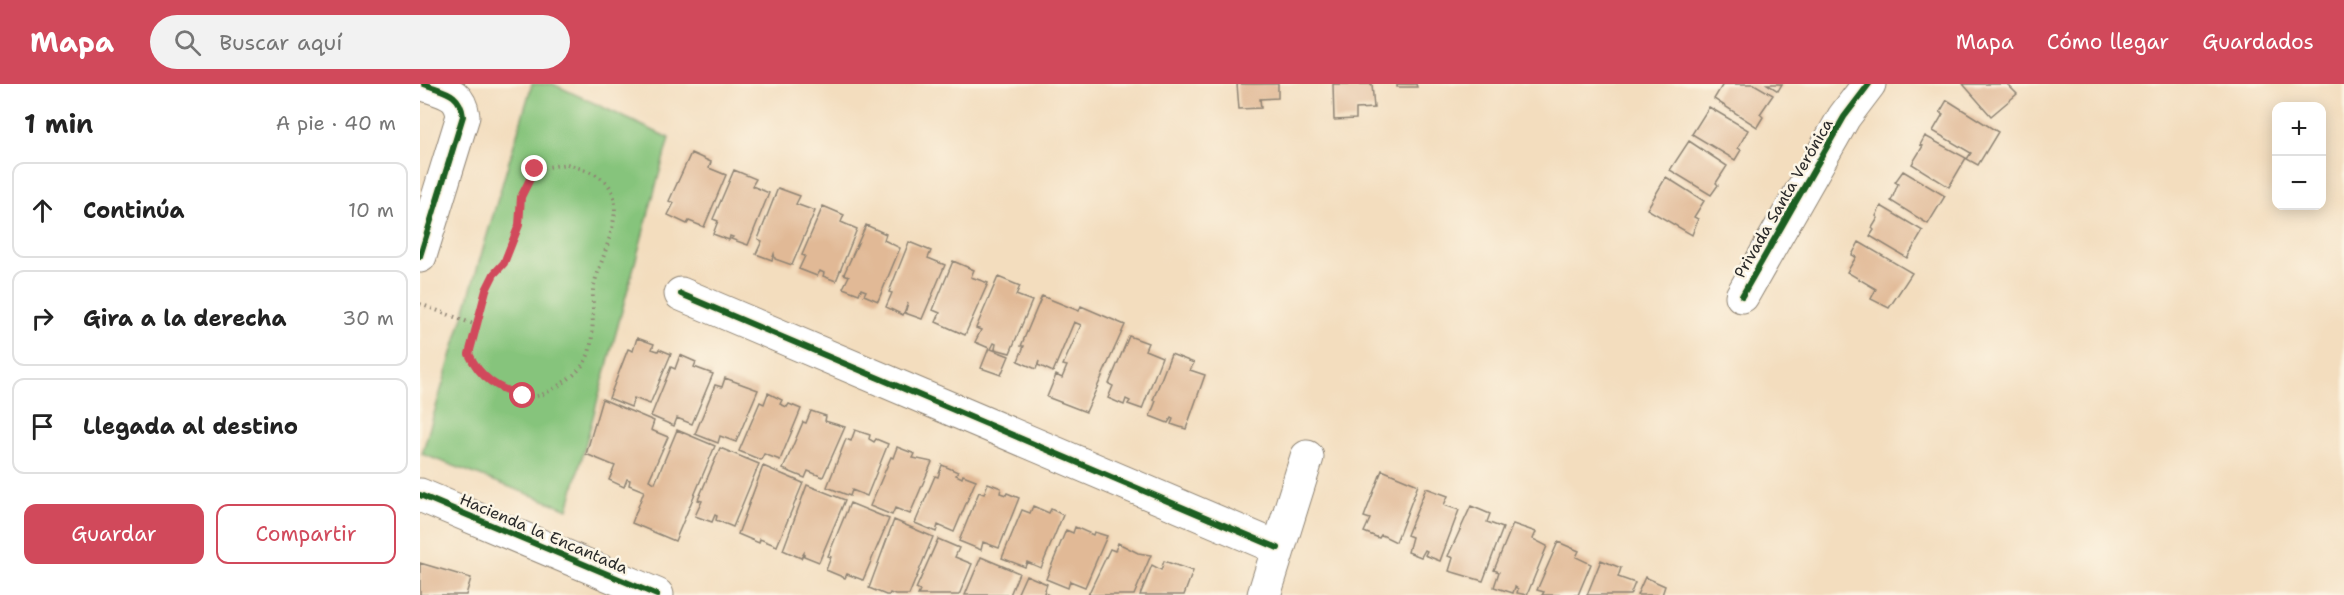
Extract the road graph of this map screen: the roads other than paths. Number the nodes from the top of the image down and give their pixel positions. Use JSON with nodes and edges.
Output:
{"nodes":[{"id":1,"x":424,"y":84,"type":"edge"},
{"id":2,"x":1869,"y":84,"type":"edge"},
{"id":3,"x":420,"y":256,"type":"edge"},
{"id":4,"x":681,"y":294,"type":"dead end"},
{"id":5,"x":1742,"y":296,"type":"dead end"},
{"id":6,"x":1307,"y":457,"type":"dead end"},
{"id":7,"x":420,"y":495,"type":"edge"},
{"id":8,"x":1278,"y":548,"type":"junction"},
{"id":9,"x":622,"y":588,"type":"edge"},
{"id":10,"x":657,"y":595,"type":"edge"},
{"id":11,"x":1264,"y":595,"type":"edge"}],
"edges":[{"from":1,"to":3,"type":"street"},
{"from":2,"to":5,"type":"street","name":"Privada Santa Verónica"},
{"from":4,"to":8,"type":"street"},
{"from":6,"to":8,"type":"street"},
{"from":7,"to":9,"type":"street","name":"Hacienda la Encantada"},
{"from":8,"to":11,"type":"street"},
{"from":9,"to":10,"type":"street","name":"Hacienda la Encantada"}]}
